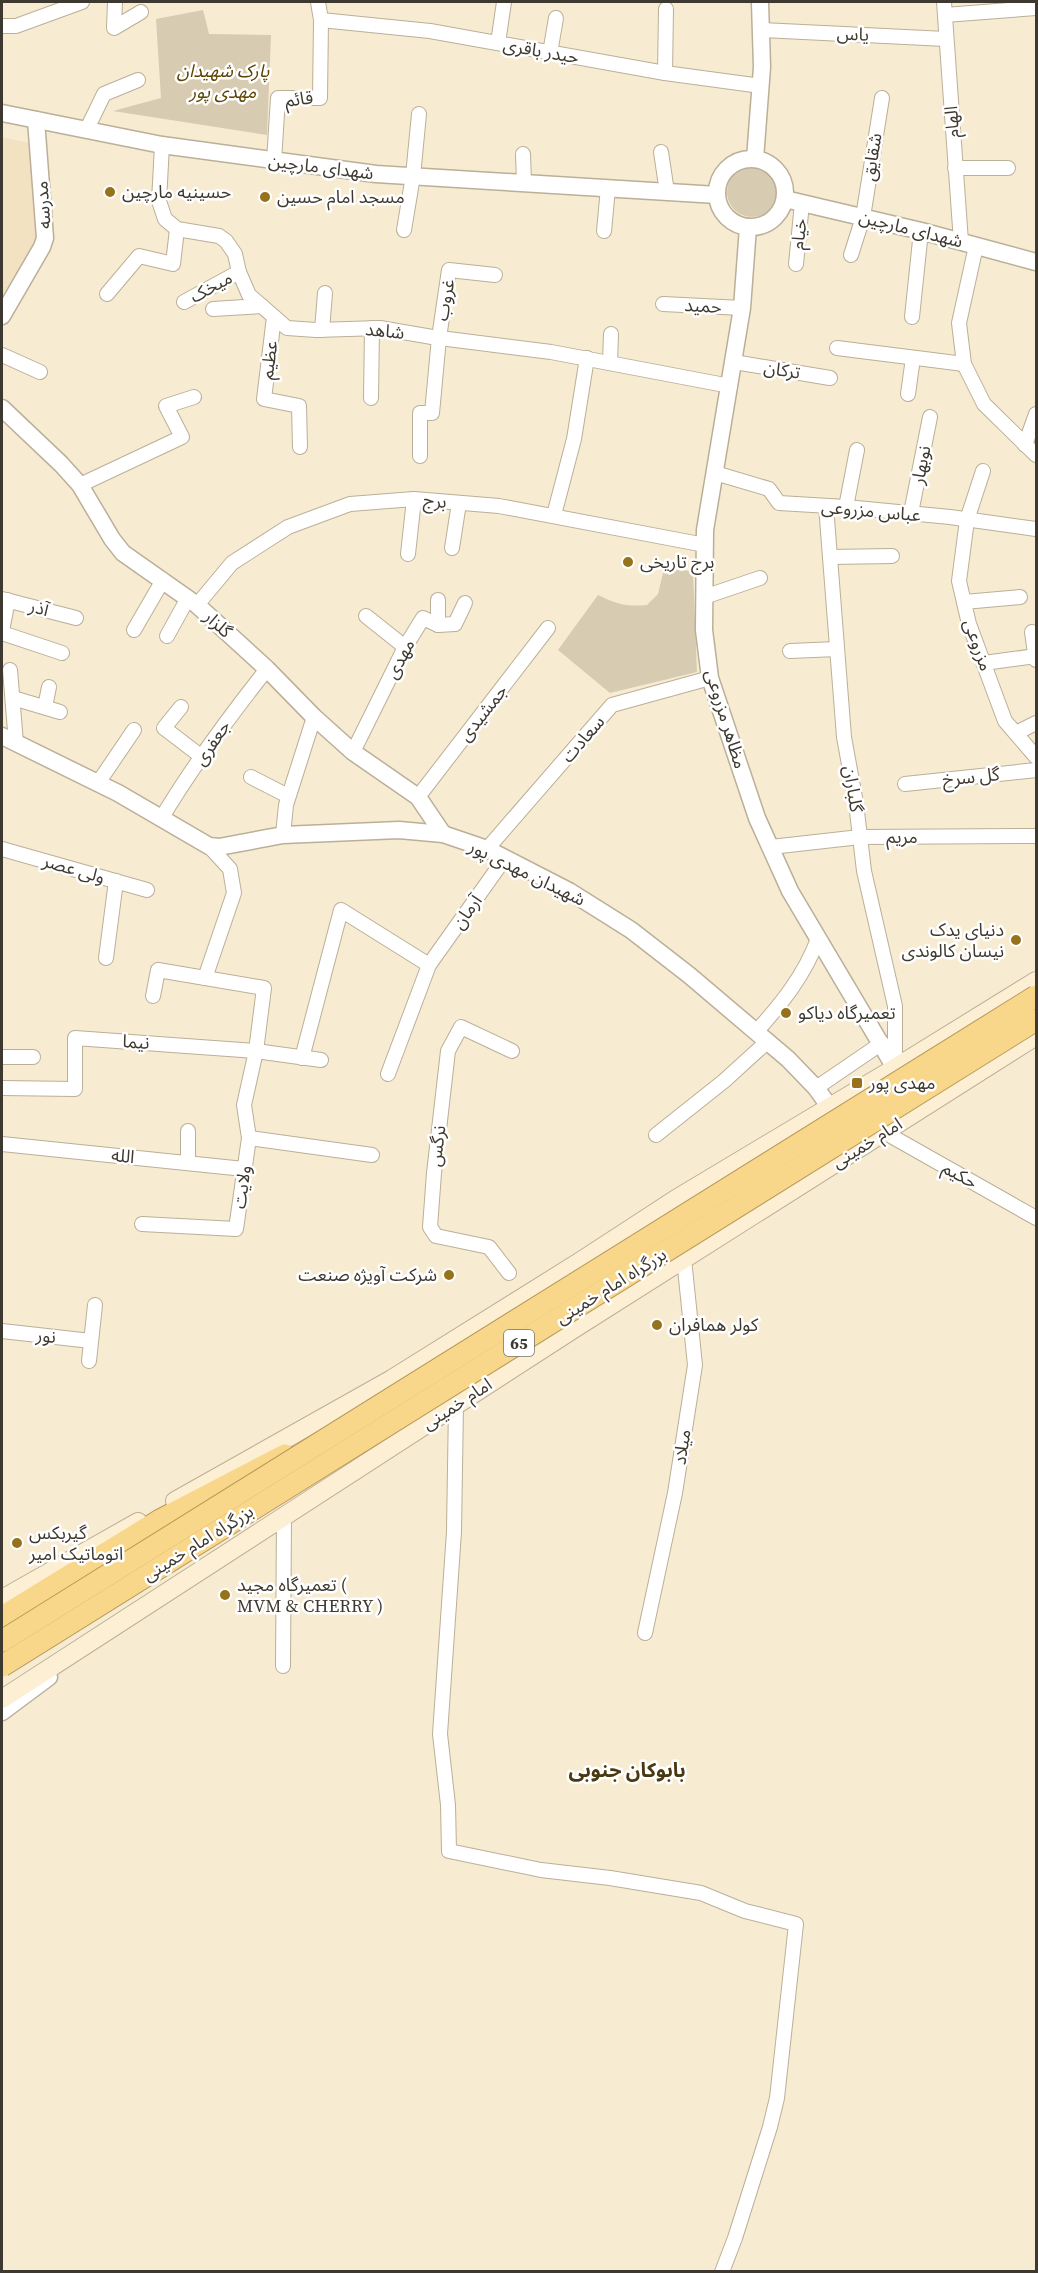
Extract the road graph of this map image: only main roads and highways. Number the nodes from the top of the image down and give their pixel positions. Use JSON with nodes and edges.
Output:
{"nodes":[{"id":1,"x":1036,"y":981,"type":"edge"},
{"id":2,"x":1036,"y":996,"type":"edge"},
{"id":3,"x":1036,"y":1020,"type":"edge"},
{"id":4,"x":1036,"y":1036,"type":"edge"},
{"id":5,"x":595,"y":1252,"type":"junction"},
{"id":6,"x":622,"y":1298,"type":"junction"},
{"id":7,"x":385,"y":1414,"type":"junction"},
{"id":8,"x":2,"y":1599,"type":"edge"},
{"id":9,"x":2,"y":1617,"type":"edge"},
{"id":10,"x":2,"y":1641,"type":"edge"},
{"id":11,"x":2,"y":1666,"type":"edge"},
{"id":12,"x":2,"y":1678,"type":"edge"},
{"id":13,"x":2,"y":1699,"type":"edge"}],
"edges":[{"from":1,"to":5,"type":"main road"},
{"from":2,"to":7,"type":"highway","name":"بزرگراه امام خمینی","number":"65","bridge":true},
{"from":3,"to":7,"type":"highway","name":"بزرگراه امام خمینی","number":"65","bridge":true},
{"from":4,"to":6,"type":"main road","name":"امام خمینی"},
{"from":5,"to":6,"type":"main road"},
{"from":5,"to":8,"type":"main road"},
{"from":6,"to":13,"type":"main road","name":"امام خمینی"},
{"from":7,"to":9,"type":"highway"},
{"from":7,"to":10,"type":"highway","name":"بزرگراه امام خمینی","number":"65","bridge":true},
{"from":7,"to":11,"type":"highway","name":"بزرگراه امام خمینی","number":"65","bridge":true},
{"from":7,"to":12,"type":"highway"}]}
